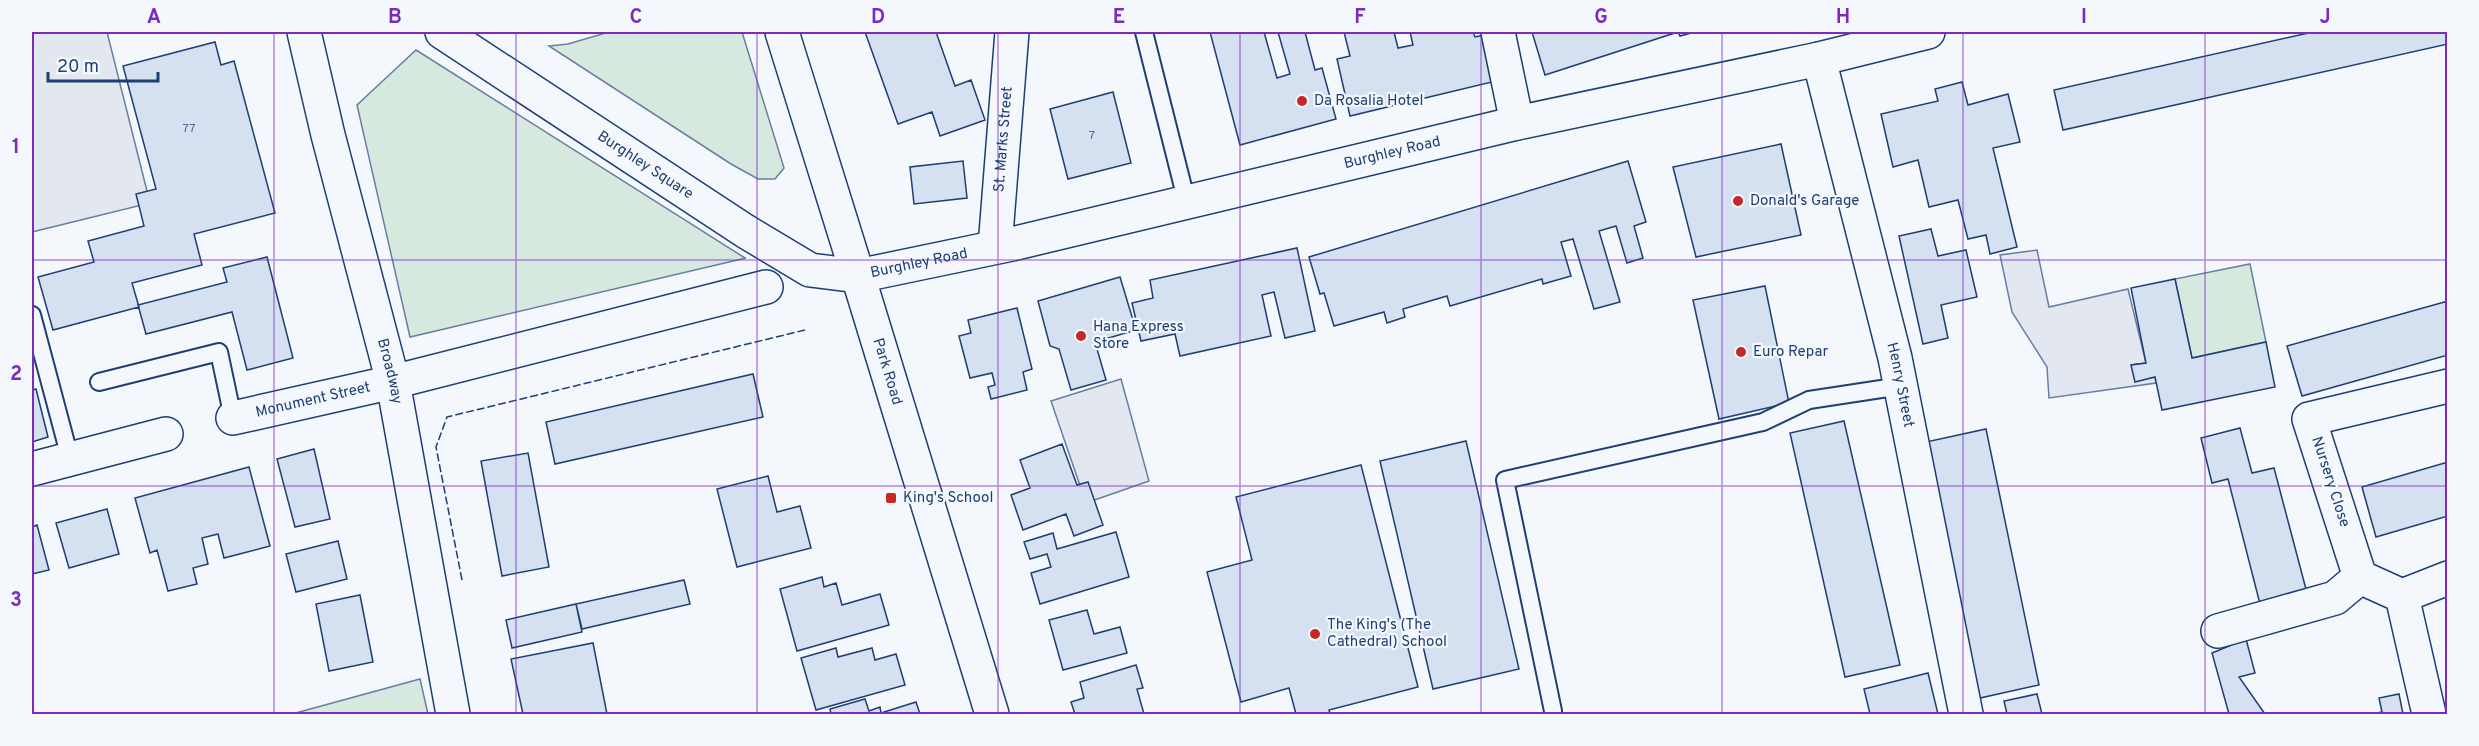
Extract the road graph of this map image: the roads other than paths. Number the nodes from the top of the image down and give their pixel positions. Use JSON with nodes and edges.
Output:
{"nodes":[{"id":1,"x":304,"y":32,"type":"edge"},
{"id":2,"x":442,"y":32,"type":"edge"},
{"id":3,"x":782,"y":32,"type":"edge"},
{"id":4,"x":1012,"y":32,"type":"edge"},
{"id":5,"x":1144,"y":32,"type":"edge"},
{"id":6,"x":1498,"y":32,"type":"edge"},
{"id":7,"x":1928,"y":32,"type":"edge"},
{"id":8,"x":1820,"y":59,"type":"junction"},
{"id":9,"x":1517,"y":123,"type":"junction"},
{"id":10,"x":1187,"y":202,"type":"junction"},
{"id":11,"x":995,"y":247,"type":"junction"},
{"id":12,"x":858,"y":276,"type":"junction"},
{"id":13,"x":766,"y":287,"type":"dead end"},
{"id":14,"x":32,"y":315,"type":"edge"},
{"id":15,"x":99,"y":382,"type":"dead end"},
{"id":16,"x":393,"y":382,"type":"junction"},
{"id":17,"x":1901,"y":386,"type":"junction"},
{"id":18,"x":2448,"y":386,"type":"edge"},
{"id":19,"x":233,"y":418,"type":"joint"},
{"id":20,"x":166,"y":434,"type":"dead end"},
{"id":21,"x":70,"y":459,"type":"junction"},
{"id":22,"x":32,"y":469,"type":"edge"},
{"id":23,"x":2360,"y":577,"type":"junction"},
{"id":24,"x":2448,"y":578,"type":"edge"},
{"id":25,"x":2402,"y":596,"type":"junction"},
{"id":26,"x":2218,"y":631,"type":"dead end"},
{"id":27,"x":1553,"y":711,"type":"dead end"},
{"id":28,"x":453,"y":714,"type":"edge"},
{"id":29,"x":992,"y":714,"type":"edge"},
{"id":30,"x":1966,"y":714,"type":"edge"},
{"id":31,"x":2429,"y":714,"type":"edge"}],
"edges":[{"from":1,"to":16,"type":"street","name":"Broadway"},
{"from":2,"to":12,"type":"street","name":"Burghley Square"},
{"from":3,"to":12,"type":"street","name":"Park Road"},
{"from":4,"to":11,"type":"street","name":"St. Marks Street"},
{"from":5,"to":10,"type":"lane"},
{"from":6,"to":9,"type":"street"},
{"from":7,"to":8,"type":"street","name":"Burghley Road"},
{"from":8,"to":9,"type":"street","name":"Burghley Road"},
{"from":8,"to":17,"type":"street","name":"Henry Street"},
{"from":9,"to":10,"type":"street","name":"Burghley Road"},
{"from":10,"to":11,"type":"street","name":"Burghley Road"},
{"from":11,"to":12,"type":"street","name":"Burghley Road"},
{"from":12,"to":29,"type":"street","name":"Park Road"},
{"from":13,"to":16,"type":"street"},
{"from":14,"to":21,"type":"lane"},
{"from":15,"to":19,"type":"lane"},
{"from":16,"to":19,"type":"street","name":"Monument Street"},
{"from":16,"to":28,"type":"street","name":"Broadway"},
{"from":17,"to":27,"type":"lane"},
{"from":17,"to":30,"type":"street","name":"Henry Street"},
{"from":18,"to":23,"type":"street","name":"Nursery Close"},
{"from":20,"to":21,"type":"street"},
{"from":21,"to":22,"type":"street"},
{"from":23,"to":25,"type":"street"},
{"from":23,"to":26,"type":"street"},
{"from":24,"to":25,"type":"street"},
{"from":25,"to":31,"type":"street"}]}
